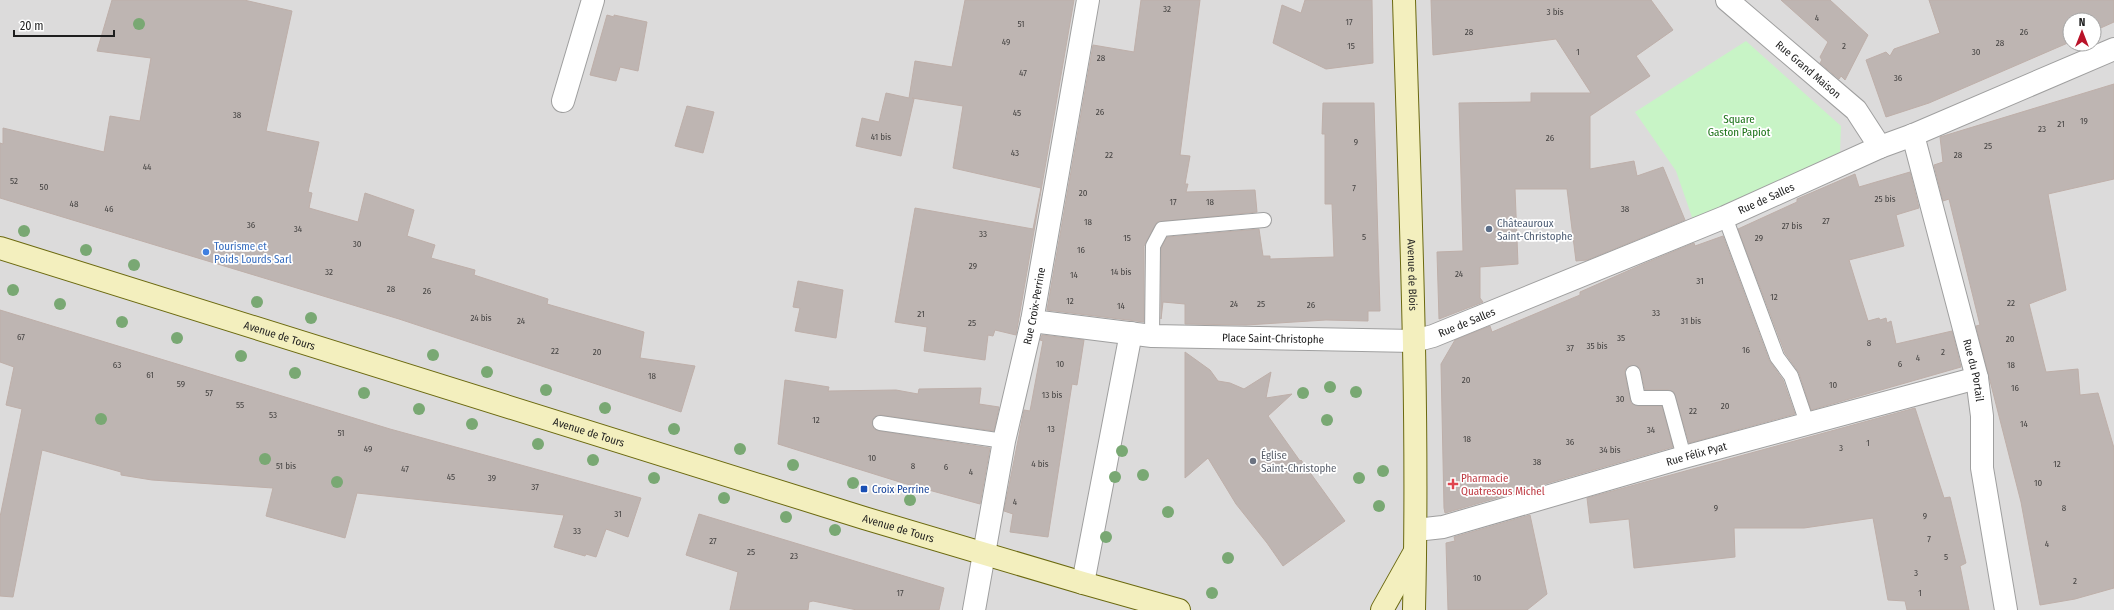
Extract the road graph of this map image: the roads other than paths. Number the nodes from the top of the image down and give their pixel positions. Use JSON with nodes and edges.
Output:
{"nodes":[{"id":1,"x":593,"y":0,"type":"edge"},
{"id":2,"x":1088,"y":0,"type":"edge"},
{"id":3,"x":1404,"y":0,"type":"edge"},
{"id":4,"x":1727,"y":0,"type":"edge"},
{"id":5,"x":2114,"y":49,"type":"edge"},
{"id":6,"x":563,"y":101,"type":"dead end"},
{"id":7,"x":1913,"y":135,"type":"junction"},
{"id":8,"x":1880,"y":147,"type":"junction"},
{"id":9,"x":1725,"y":218,"type":"junction"},
{"id":10,"x":1264,"y":220,"type":"dead end"},
{"id":11,"x":0,"y":248,"type":"edge"},
{"id":12,"x":1032,"y":321,"type":"junction"},
{"id":13,"x":1131,"y":333,"type":"junction"},
{"id":14,"x":1152,"y":336,"type":"junction"},
{"id":15,"x":1414,"y":341,"type":"junction"},
{"id":16,"x":1633,"y":373,"type":"dead end"},
{"id":17,"x":1977,"y":378,"type":"junction"},
{"id":18,"x":880,"y":423,"type":"dead end"},
{"id":19,"x":1807,"y":423,"type":"junction"},
{"id":20,"x":1004,"y":441,"type":"junction"},
{"id":21,"x":1684,"y":457,"type":"junction"},
{"id":22,"x":1416,"y":540,"type":"junction"},
{"id":23,"x":983,"y":553,"type":"junction"},
{"id":24,"x":1083,"y":583,"type":"junction"},
{"id":25,"x":974,"y":610,"type":"edge"},
{"id":26,"x":1179,"y":610,"type":"edge"},
{"id":27,"x":1382,"y":610,"type":"edge"},
{"id":28,"x":1414,"y":610,"type":"edge"},
{"id":29,"x":2006,"y":610,"type":"edge"}],
"edges":[{"from":1,"to":6,"type":"street"},
{"from":2,"to":12,"type":"street","name":"Rue Croix-Perrine"},
{"from":3,"to":15,"type":"main road","name":"Avenue de Blois"},
{"from":4,"to":8,"type":"street","name":"Rue Grand Maison"},
{"from":5,"to":7,"type":"street","name":"Rue de Salles"},
{"from":7,"to":8,"type":"street","name":"Rue de Salles"},
{"from":7,"to":17,"type":"street","name":"Rue du Portail"},
{"from":8,"to":9,"type":"street","name":"Rue de Salles"},
{"from":9,"to":15,"type":"street","name":"Rue de Salles"},
{"from":9,"to":19,"type":"lane"},
{"from":10,"to":14,"type":"lane"},
{"from":11,"to":23,"type":"main road","name":"Avenue de Tours"},
{"from":12,"to":13,"type":"street","name":"Place Saint-Christophe"},
{"from":12,"to":20,"type":"street","name":"Rue Croix-Perrine"},
{"from":13,"to":14,"type":"street","name":"Place Saint-Christophe"},
{"from":13,"to":24,"type":"street"},
{"from":14,"to":15,"type":"street","name":"Place Saint-Christophe"},
{"from":15,"to":22,"type":"main road","name":"Avenue de Blois"},
{"from":16,"to":21,"type":"lane"},
{"from":17,"to":19,"type":"street","name":"Rue Félix Pyat"},
{"from":17,"to":29,"type":"street","name":"Rue du Portail"},
{"from":18,"to":20,"type":"lane"},
{"from":19,"to":21,"type":"street","name":"Rue Félix Pyat"},
{"from":20,"to":23,"type":"street","name":"Rue Croix-Perrine"},
{"from":21,"to":22,"type":"street","name":"Rue Félix Pyat"},
{"from":22,"to":27,"type":"main road","name":"Avenue de Blois"},
{"from":22,"to":28,"type":"main road","name":"Avenue de Blois"},
{"from":23,"to":24,"type":"main road","name":"Avenue de Tours"},
{"from":23,"to":25,"type":"street","name":"Rue Croix-Perrine"},
{"from":24,"to":26,"type":"main road","name":"Avenue de Tours"}]}
